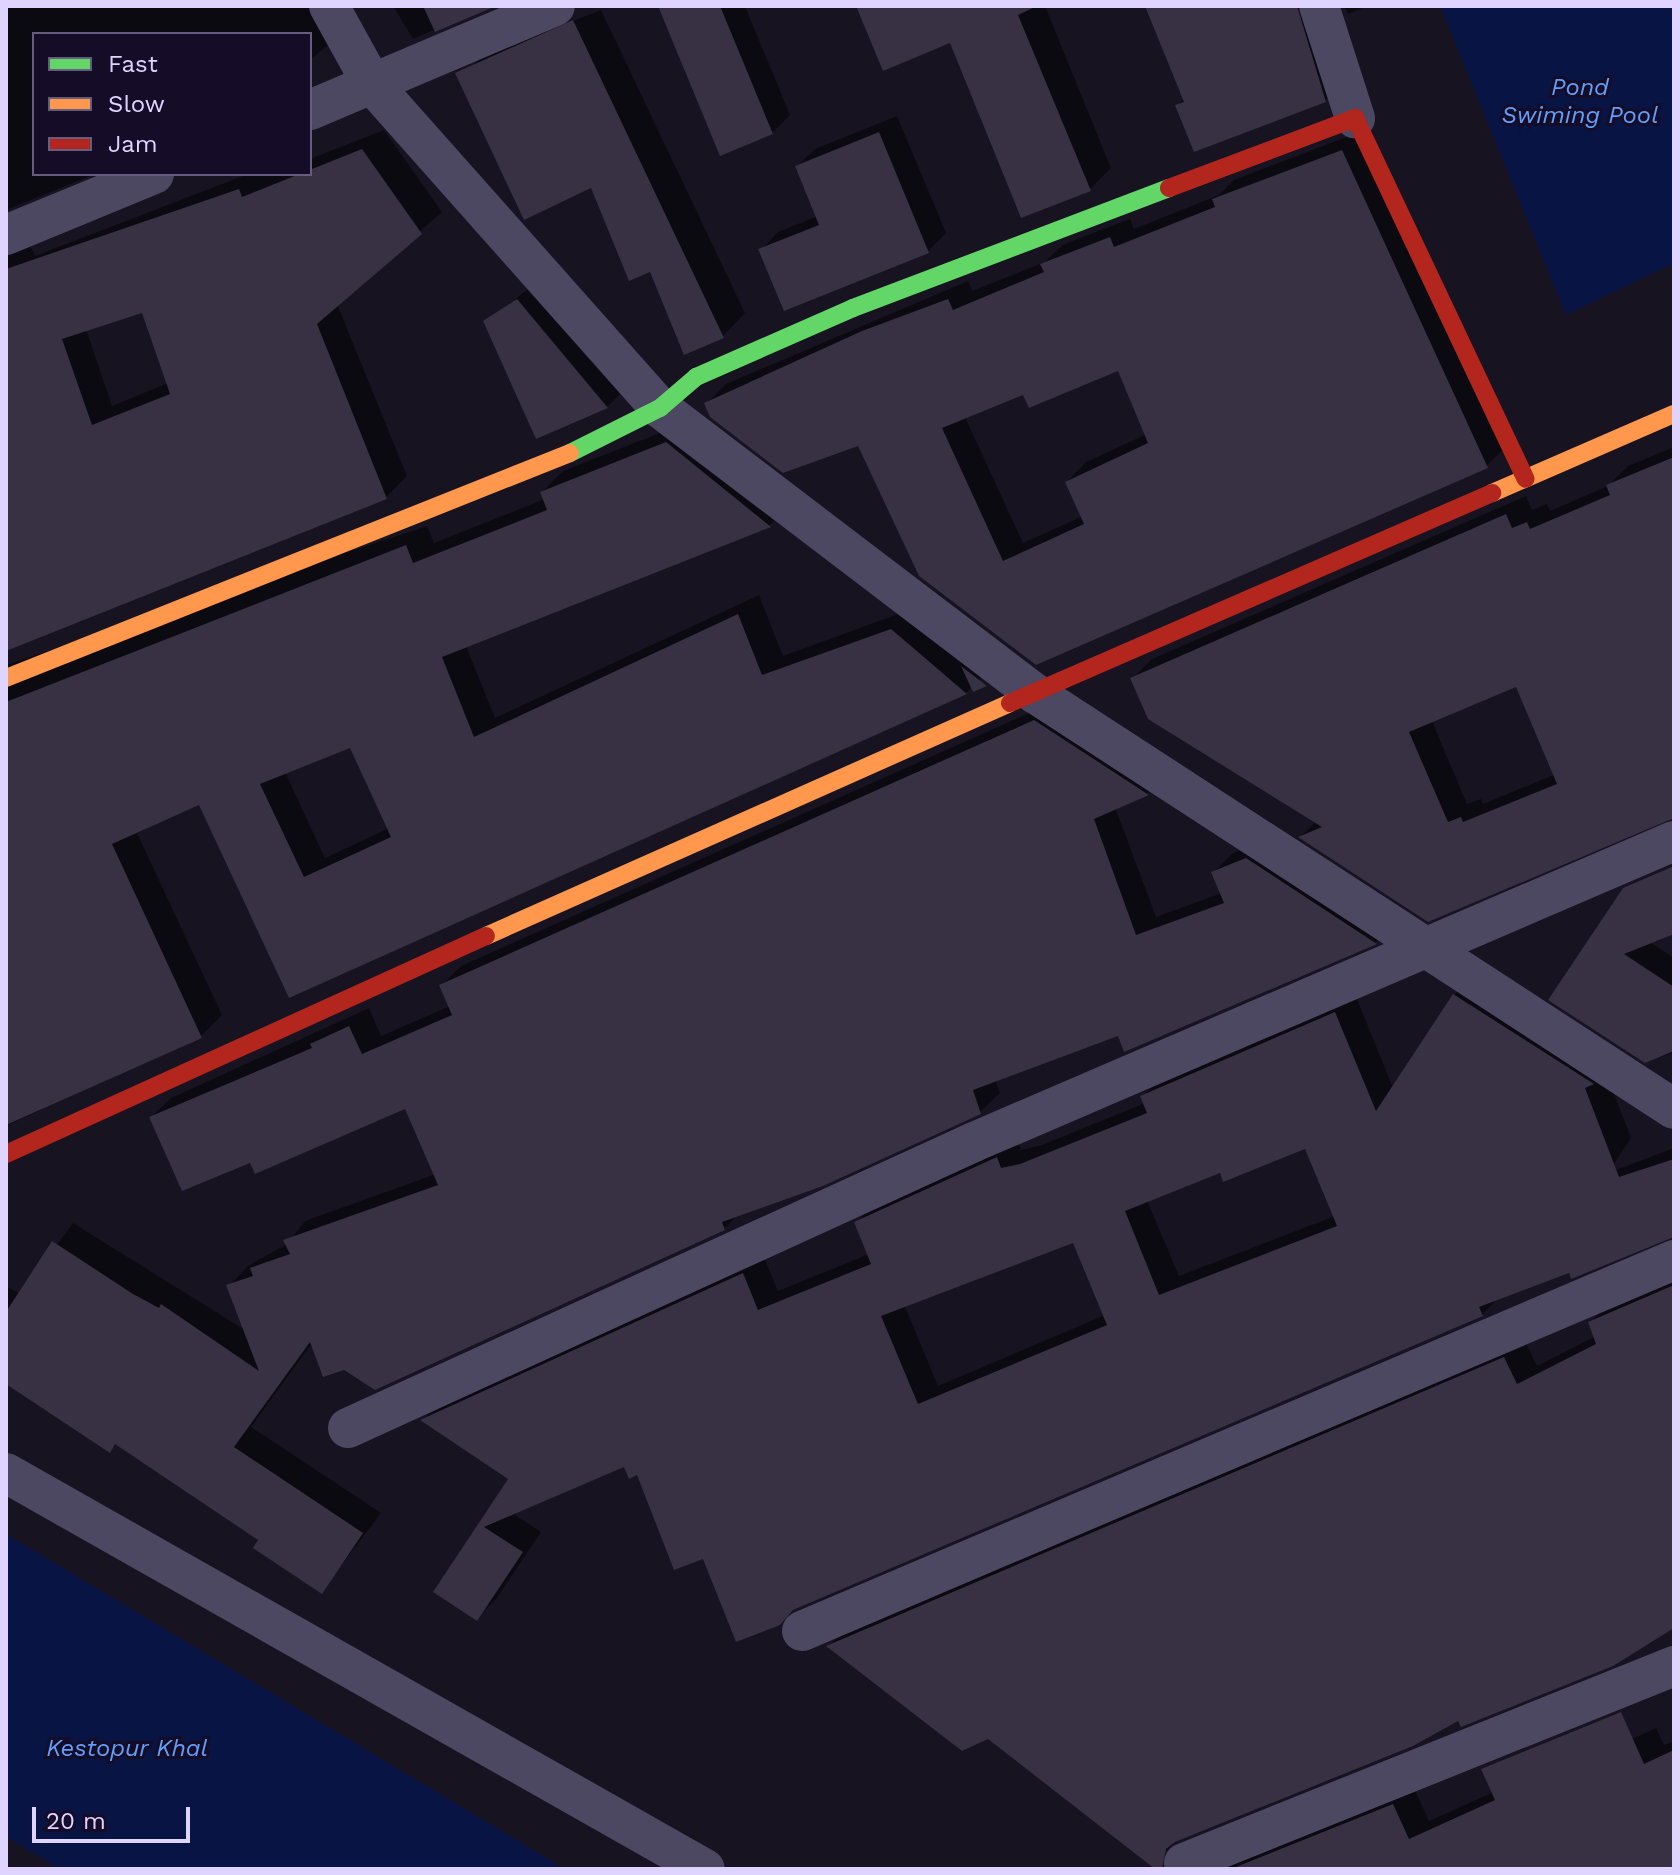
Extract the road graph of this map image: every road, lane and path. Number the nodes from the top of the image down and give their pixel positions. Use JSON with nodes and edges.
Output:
{"nodes":[{"id":1,"x":329,"y":6,"type":"edge"},
{"id":2,"x":555,"y":6,"type":"edge"},
{"id":3,"x":1319,"y":6,"type":"edge"},
{"id":4,"x":372,"y":84,"type":"junction"},
{"id":5,"x":312,"y":109,"type":"edge"},
{"id":6,"x":1355,"y":118,"type":"junction"},
{"id":7,"x":149,"y":176,"type":"edge"},
{"id":8,"x":6,"y":235,"type":"edge"},
{"id":9,"x":660,"y":408,"type":"junction"},
{"id":10,"x":1674,"y":414,"type":"edge"},
{"id":11,"x":1526,"y":479,"type":"junction"},
{"id":12,"x":6,"y":678,"type":"edge"},
{"id":13,"x":1036,"y":694,"type":"junction"},
{"id":14,"x":1674,"y":841,"type":"edge"},
{"id":15,"x":1427,"y":948,"type":"junction"},
{"id":16,"x":1674,"y":1109,"type":"edge"},
{"id":17,"x":6,"y":1154,"type":"edge"},
{"id":18,"x":1674,"y":1260,"type":"edge"},
{"id":19,"x":348,"y":1428,"type":"dead end"},
{"id":20,"x":6,"y":1473,"type":"edge"},
{"id":21,"x":802,"y":1631,"type":"dead end"},
{"id":22,"x":1674,"y":1666,"type":"edge"},
{"id":23,"x":1184,"y":1863,"type":"dead end"},
{"id":24,"x":705,"y":1869,"type":"edge"}],
"edges":[{"from":1,"to":4,"type":"street"},
{"from":2,"to":4,"type":"street"},
{"from":3,"to":6,"type":"street"},
{"from":4,"to":5,"type":"street"},
{"from":4,"to":9,"type":"street"},
{"from":6,"to":9,"type":"street"},
{"from":6,"to":11,"type":"street"},
{"from":7,"to":8,"type":"street"},
{"from":9,"to":12,"type":"street"},
{"from":9,"to":13,"type":"street"},
{"from":10,"to":11,"type":"street"},
{"from":11,"to":13,"type":"street"},
{"from":13,"to":15,"type":"street"},
{"from":13,"to":17,"type":"street"},
{"from":14,"to":15,"type":"street"},
{"from":15,"to":16,"type":"street"},
{"from":15,"to":19,"type":"street"},
{"from":18,"to":21,"type":"street"},
{"from":20,"to":24,"type":"street"},
{"from":22,"to":23,"type":"street"}]}
